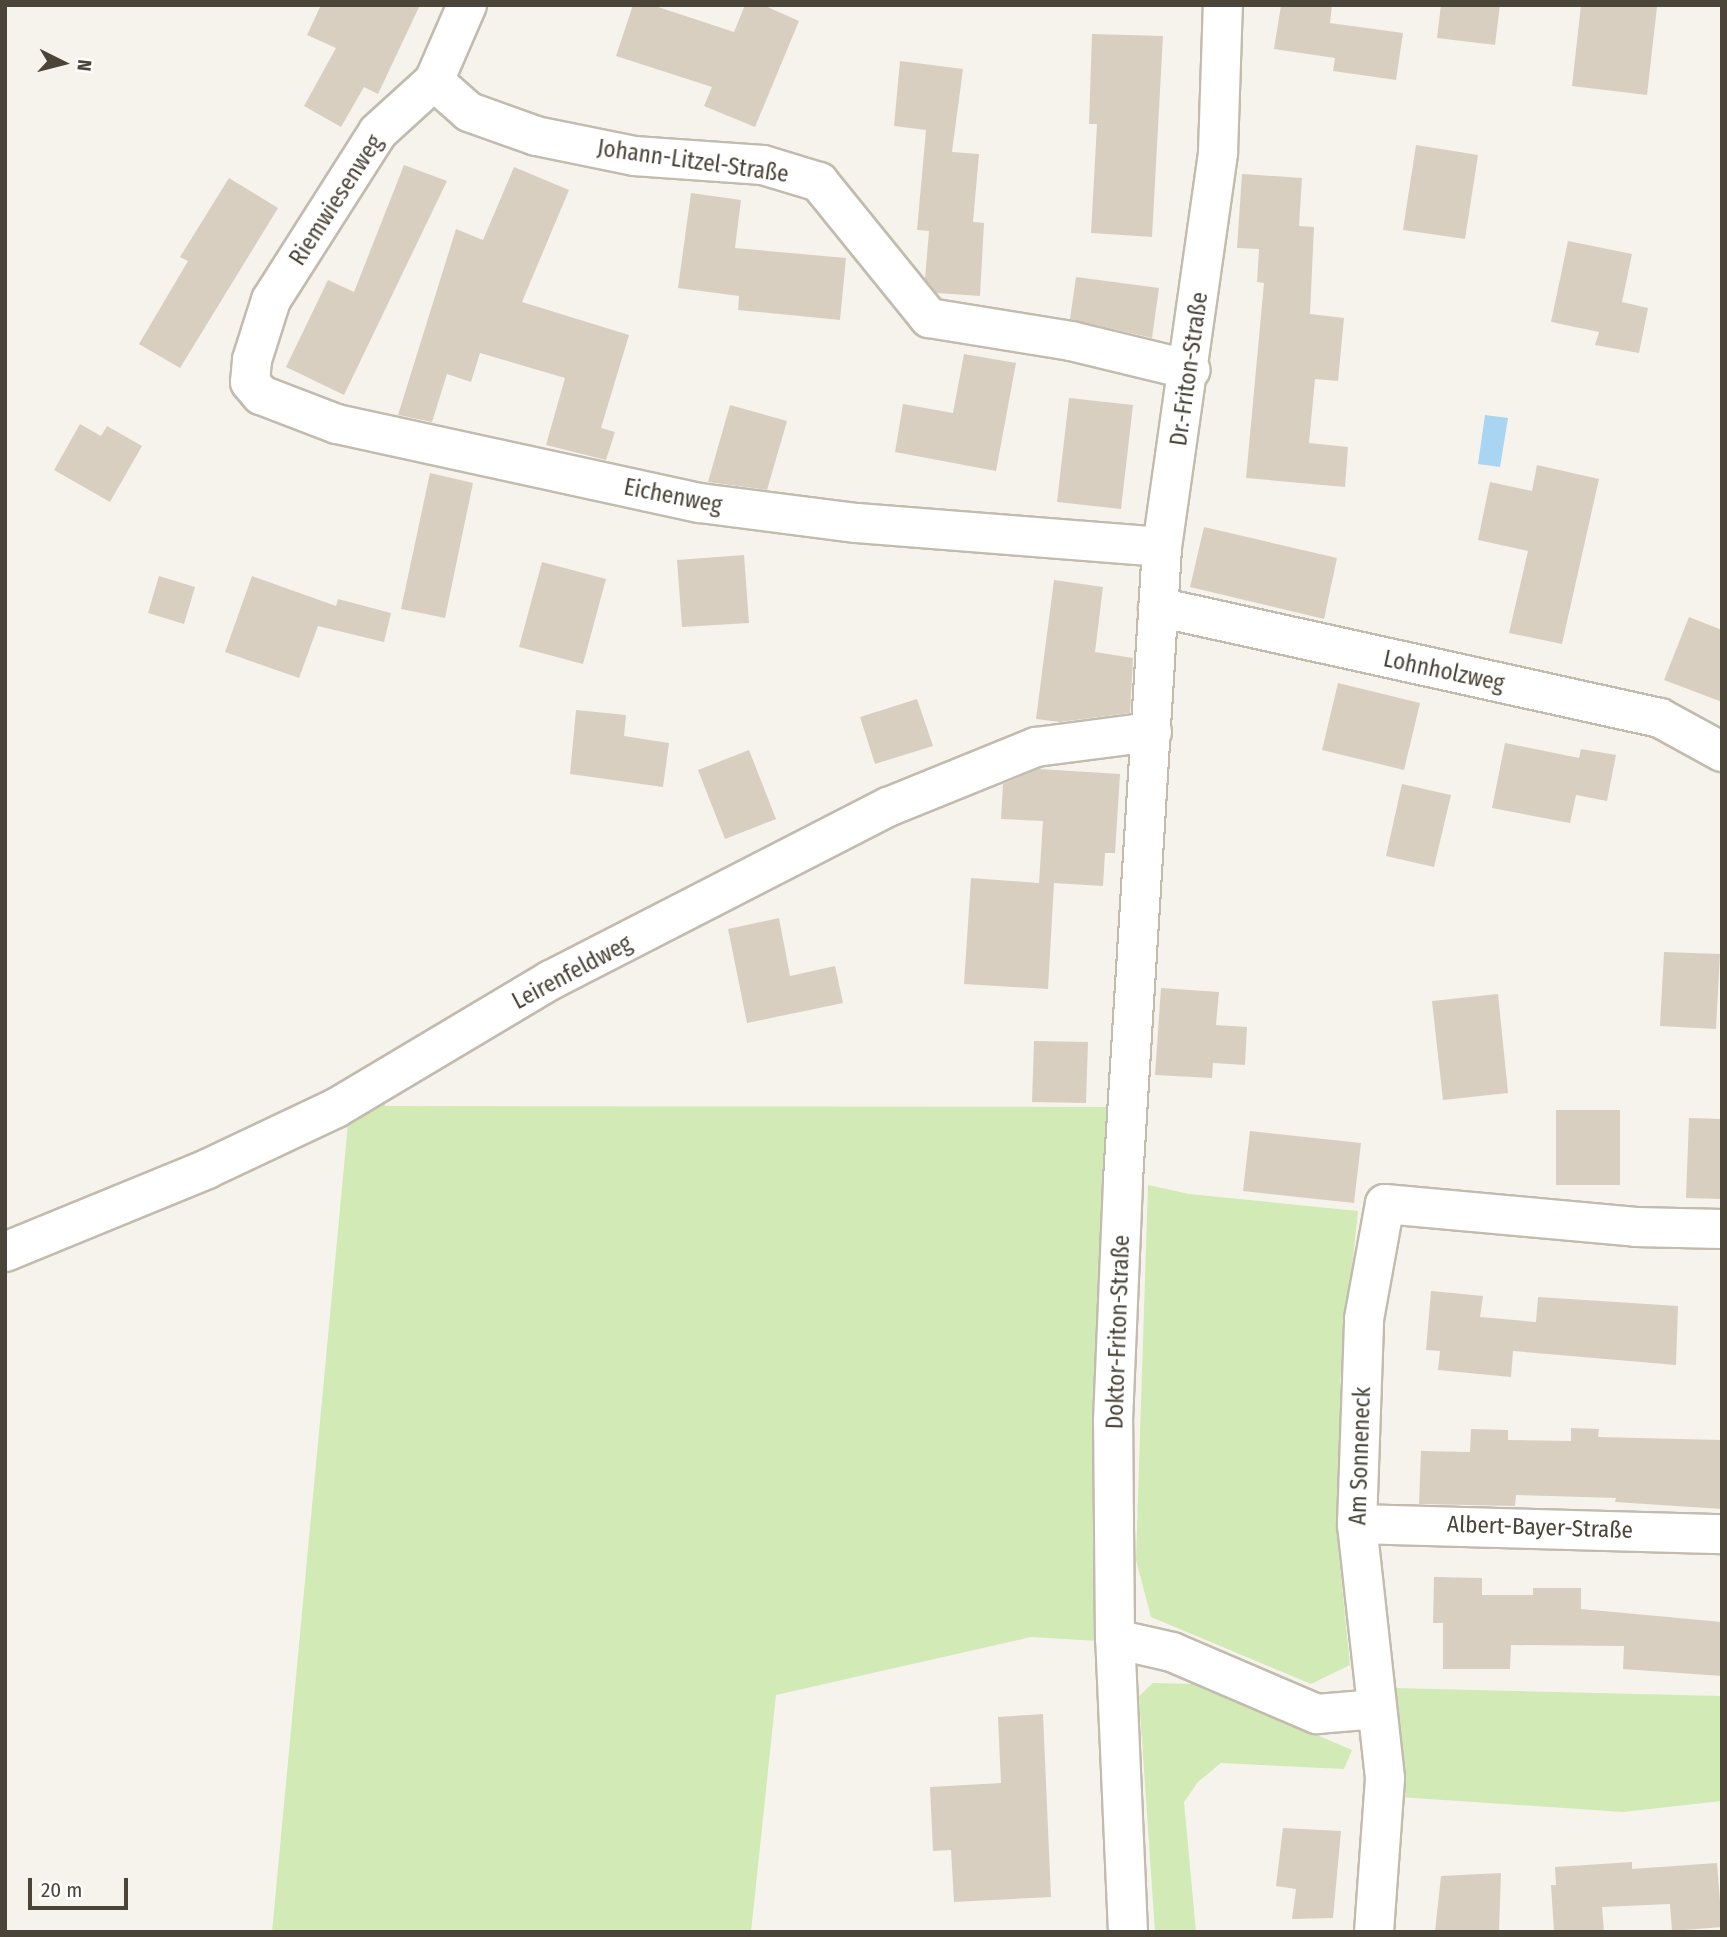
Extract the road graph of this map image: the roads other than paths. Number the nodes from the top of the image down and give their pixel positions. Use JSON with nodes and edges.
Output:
{"nodes":[{"id":1,"x":467,"y":5,"type":"edge"},
{"id":2,"x":1223,"y":5,"type":"edge"},
{"id":3,"x":433,"y":81,"type":"junction"},
{"id":4,"x":258,"y":332,"type":"joint"},
{"id":5,"x":1191,"y":370,"type":"junction"},
{"id":6,"x":1163,"y":547,"type":"junction"},
{"id":7,"x":1158,"y":607,"type":"junction"},
{"id":8,"x":1153,"y":732,"type":"junction"},
{"id":9,"x":1722,"y":752,"type":"edge"},
{"id":10,"x":1722,"y":1229,"type":"edge"},
{"id":11,"x":5,"y":1252,"type":"edge"},
{"id":12,"x":1357,"y":1524,"type":"junction"},
{"id":13,"x":1722,"y":1534,"type":"edge"},
{"id":14,"x":1115,"y":1639,"type":"junction"},
{"id":15,"x":1377,"y":1709,"type":"junction"},
{"id":16,"x":1128,"y":1932,"type":"edge"},
{"id":17,"x":1374,"y":1932,"type":"edge"}],
"edges":[{"from":1,"to":3,"type":"street","name":"Riemwiesenweg"},
{"from":2,"to":5,"type":"street","name":"Dr.-Friton-Straße"},
{"from":3,"to":4,"type":"street","name":"Riemwiesenweg"},
{"from":3,"to":5,"type":"street","name":"Johann-Litzel-Straße"},
{"from":4,"to":6,"type":"street","name":"Eichenweg"},
{"from":5,"to":6,"type":"street","name":"Dr.-Friton-Straße"},
{"from":6,"to":7,"type":"street","name":"Dr.-Friton-Straße"},
{"from":7,"to":8,"type":"street","name":"Dr.-Friton-Straße"},
{"from":7,"to":9,"type":"street","name":"Lohnholzweg"},
{"from":8,"to":11,"type":"street","name":"Leirenfeldweg"},
{"from":8,"to":14,"type":"street","name":"Doktor-Friton-Straße"},
{"from":10,"to":12,"type":"street","name":"Am Sonneneck"},
{"from":12,"to":13,"type":"street","name":"Albert-Bayer-Straße"},
{"from":12,"to":15,"type":"street","name":"Am Sonneneck"},
{"from":14,"to":15,"type":"street"},
{"from":14,"to":16,"type":"street","name":"Doktor-Friton-Straße"},
{"from":15,"to":17,"type":"street","name":"Am Sonneneck"}]}
